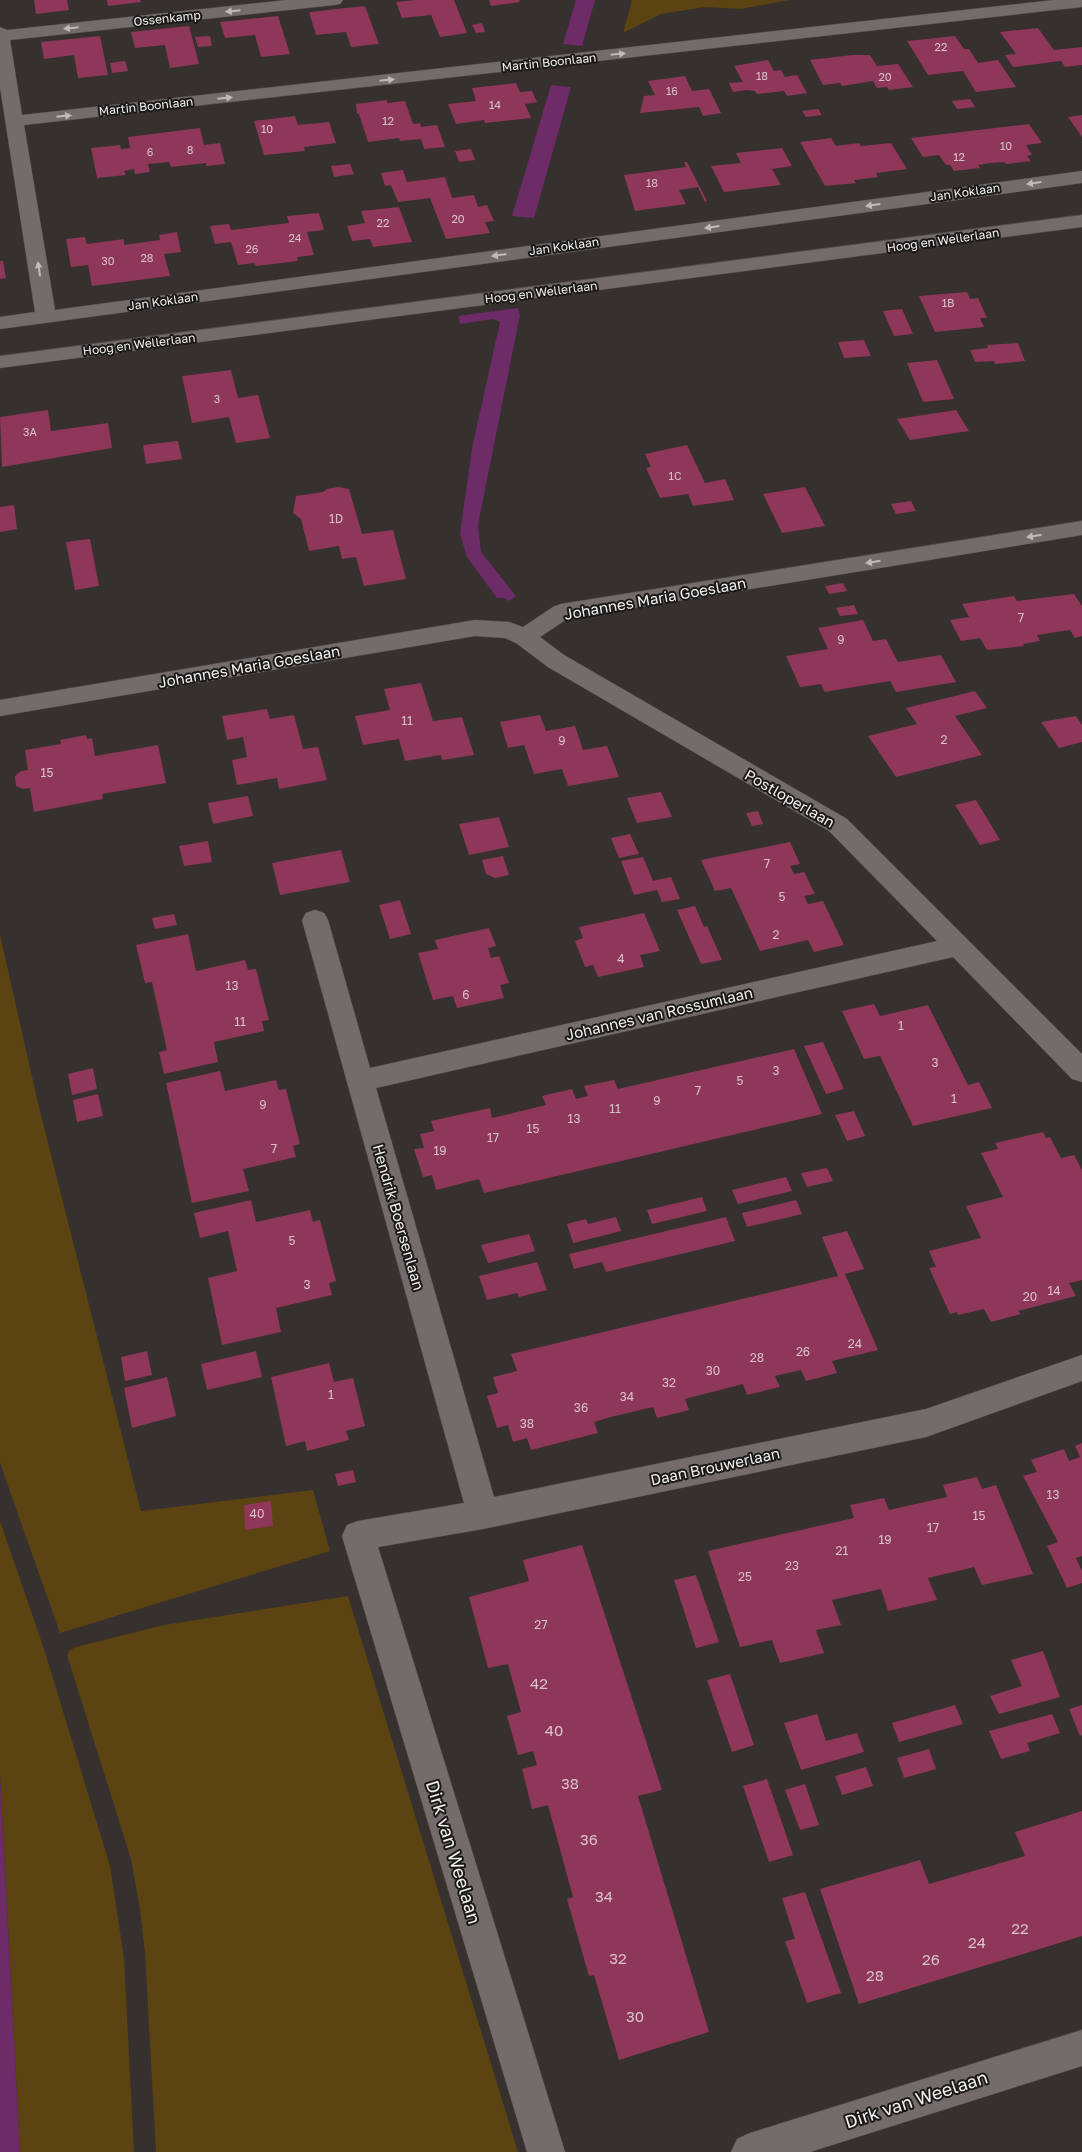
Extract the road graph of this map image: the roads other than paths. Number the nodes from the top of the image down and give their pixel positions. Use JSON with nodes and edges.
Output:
{"nodes":[{"id":1,"x":334,"y":0,"type":"edge"},
{"id":2,"x":1082,"y":2,"type":"edge"},
{"id":3,"x":0,"y":32,"type":"edge"},
{"id":4,"x":1,"y":36,"type":"edge"},
{"id":5,"x":16,"y":121,"type":"junction"},
{"id":6,"x":1082,"y":177,"type":"edge"},
{"id":7,"x":1082,"y":221,"type":"edge"},
{"id":8,"x":46,"y":317,"type":"junction"},
{"id":9,"x":0,"y":323,"type":"edge"},
{"id":10,"x":0,"y":362,"type":"edge"},
{"id":11,"x":1082,"y":528,"type":"edge"},
{"id":12,"x":524,"y":637,"type":"junction"},
{"id":13,"x":0,"y":708,"type":"edge"},
{"id":14,"x":314,"y":920,"type":"dead end"},
{"id":15,"x":959,"y":946,"type":"junction"},
{"id":16,"x":1082,"y":1071,"type":"edge"},
{"id":17,"x":360,"y":1081,"type":"junction"},
{"id":18,"x":1082,"y":1368,"type":"edge"},
{"id":19,"x":483,"y":1514,"type":"junction"},
{"id":20,"x":362,"y":1553,"type":"joint"},
{"id":21,"x":1082,"y":2048,"type":"edge"},
{"id":22,"x":546,"y":2152,"type":"edge"},
{"id":23,"x":750,"y":2152,"type":"edge"}],
"edges":[{"from":1,"to":4,"type":"street","name":"Ossenkamp","one_way":true},
{"from":5,"to":2,"type":"street","name":"Martin Boonlaan","one_way":true},
{"from":3,"to":4,"type":"street"},
{"from":4,"to":5,"type":"street"},
{"from":8,"to":5,"type":"street","one_way":true},
{"from":6,"to":8,"type":"street","name":"Jan Koklaan","one_way":true},
{"from":7,"to":10,"type":"street","name":"Hoog en Wellerlaan"},
{"from":8,"to":9,"type":"street","name":"Jan Koklaan"},
{"from":11,"to":12,"type":"street","name":"Johannes Maria Goeslaan","one_way":true},
{"from":12,"to":13,"type":"street","name":"Johannes Maria Goeslaan"},
{"from":12,"to":15,"type":"street","name":"Postloperlaan"},
{"from":14,"to":17,"type":"street","name":"Hendrik Boersenlaan"},
{"from":15,"to":16,"type":"street","name":"Postloperlaan"},
{"from":15,"to":17,"type":"street","name":"Johannes van Rossumlaan"},
{"from":17,"to":19,"type":"street","name":"Hendrik Boersenlaan"},
{"from":18,"to":19,"type":"street","name":"Daan Brouwerlaan"},
{"from":19,"to":20,"type":"street","name":"Daan Brouwerlaan"},
{"from":20,"to":22,"type":"street","name":"Dirk van Weelaan"},
{"from":21,"to":23,"type":"street","name":"Dirk van Weelaan"}]}
